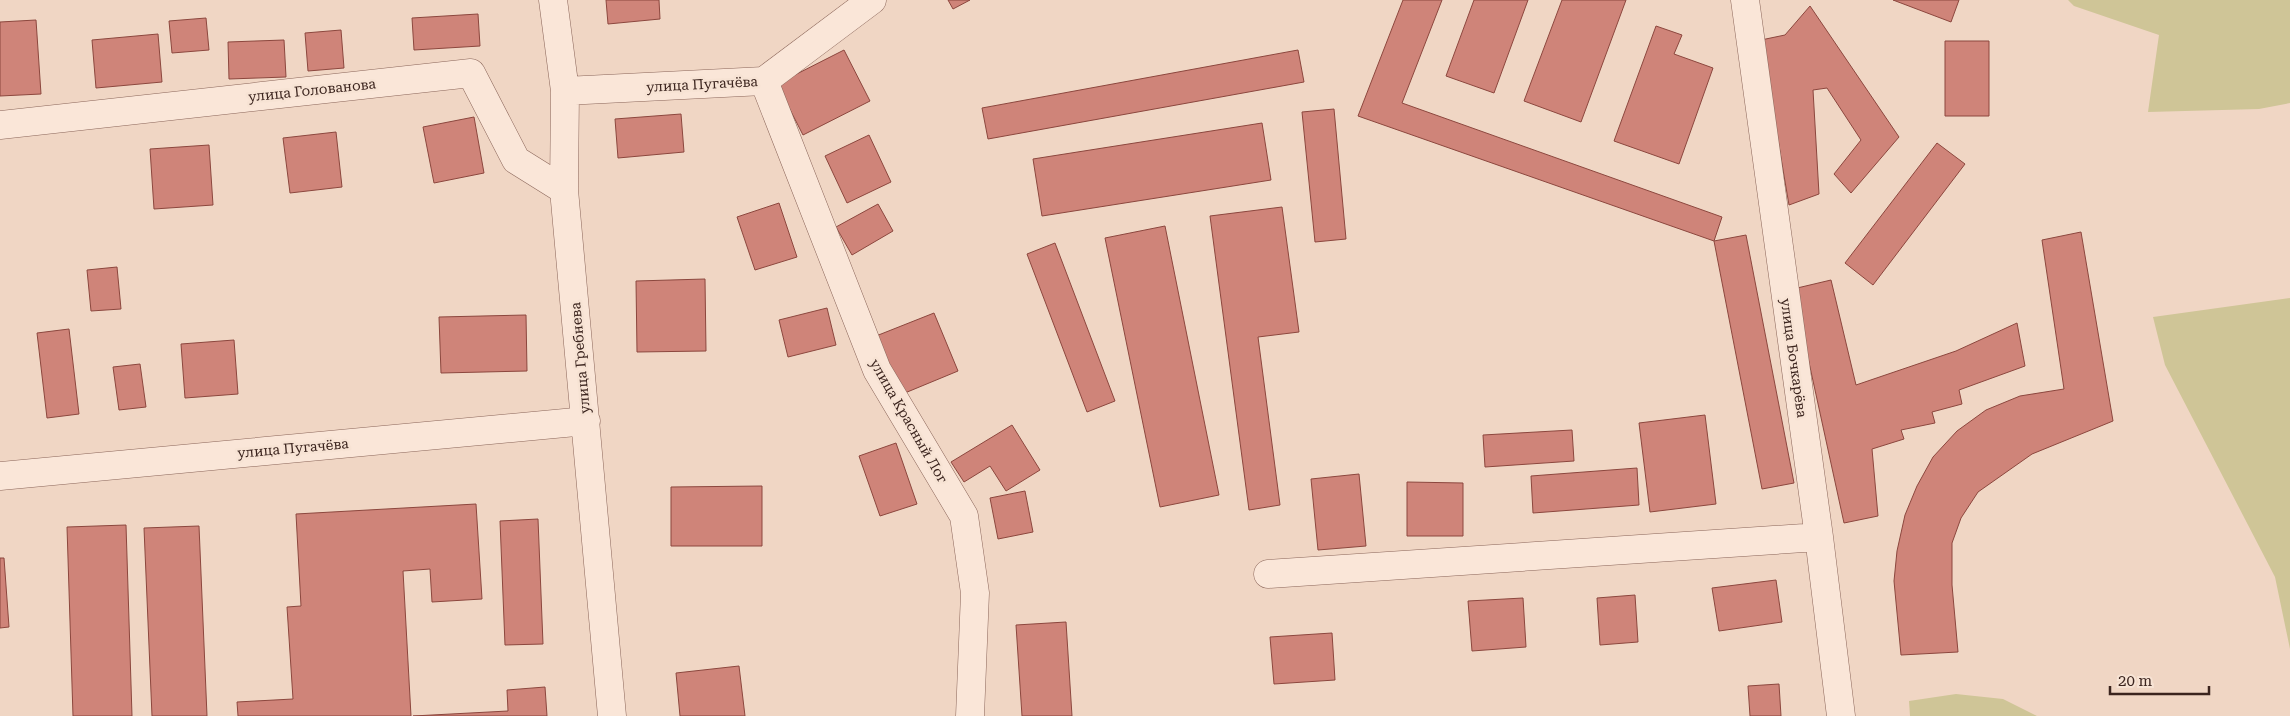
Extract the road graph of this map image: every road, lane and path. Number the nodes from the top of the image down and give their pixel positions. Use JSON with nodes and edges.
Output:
{"nodes":[{"id":1,"x":553,"y":0,"type":"edge"},
{"id":2,"x":872,"y":0,"type":"edge"},
{"id":3,"x":1745,"y":0,"type":"edge"},
{"id":4,"x":764,"y":81,"type":"junction"},
{"id":5,"x":565,"y":91,"type":"junction"},
{"id":6,"x":0,"y":125,"type":"edge"},
{"id":7,"x":564,"y":190,"type":"junction"},
{"id":8,"x":586,"y":421,"type":"junction"},
{"id":9,"x":0,"y":476,"type":"edge"},
{"id":10,"x":1819,"y":537,"type":"junction"},
{"id":11,"x":1268,"y":574,"type":"dead end"},
{"id":12,"x":612,"y":716,"type":"edge"},
{"id":13,"x":970,"y":716,"type":"edge"},
{"id":14,"x":1841,"y":716,"type":"edge"}],
"edges":[{"from":1,"to":5,"type":"street","name":"улица Гребнева"},
{"from":2,"to":4,"type":"street","name":"улица Пугачёва"},
{"from":3,"to":10,"type":"street","name":"улица Бочкарёва"},
{"from":4,"to":5,"type":"street","name":"улица Пугачёва"},
{"from":4,"to":13,"type":"street","name":"улица Красный Лог"},
{"from":5,"to":7,"type":"street","name":"улица Гребнева"},
{"from":6,"to":7,"type":"street","name":"улица Голованова"},
{"from":7,"to":8,"type":"street","name":"улица Гребнева"},
{"from":8,"to":9,"type":"street","name":"улица Пугачёва"},
{"from":8,"to":12,"type":"street","name":"улица Гребнева"},
{"from":10,"to":11,"type":"street"},
{"from":10,"to":14,"type":"street","name":"улица Бочкарёва"}]}
